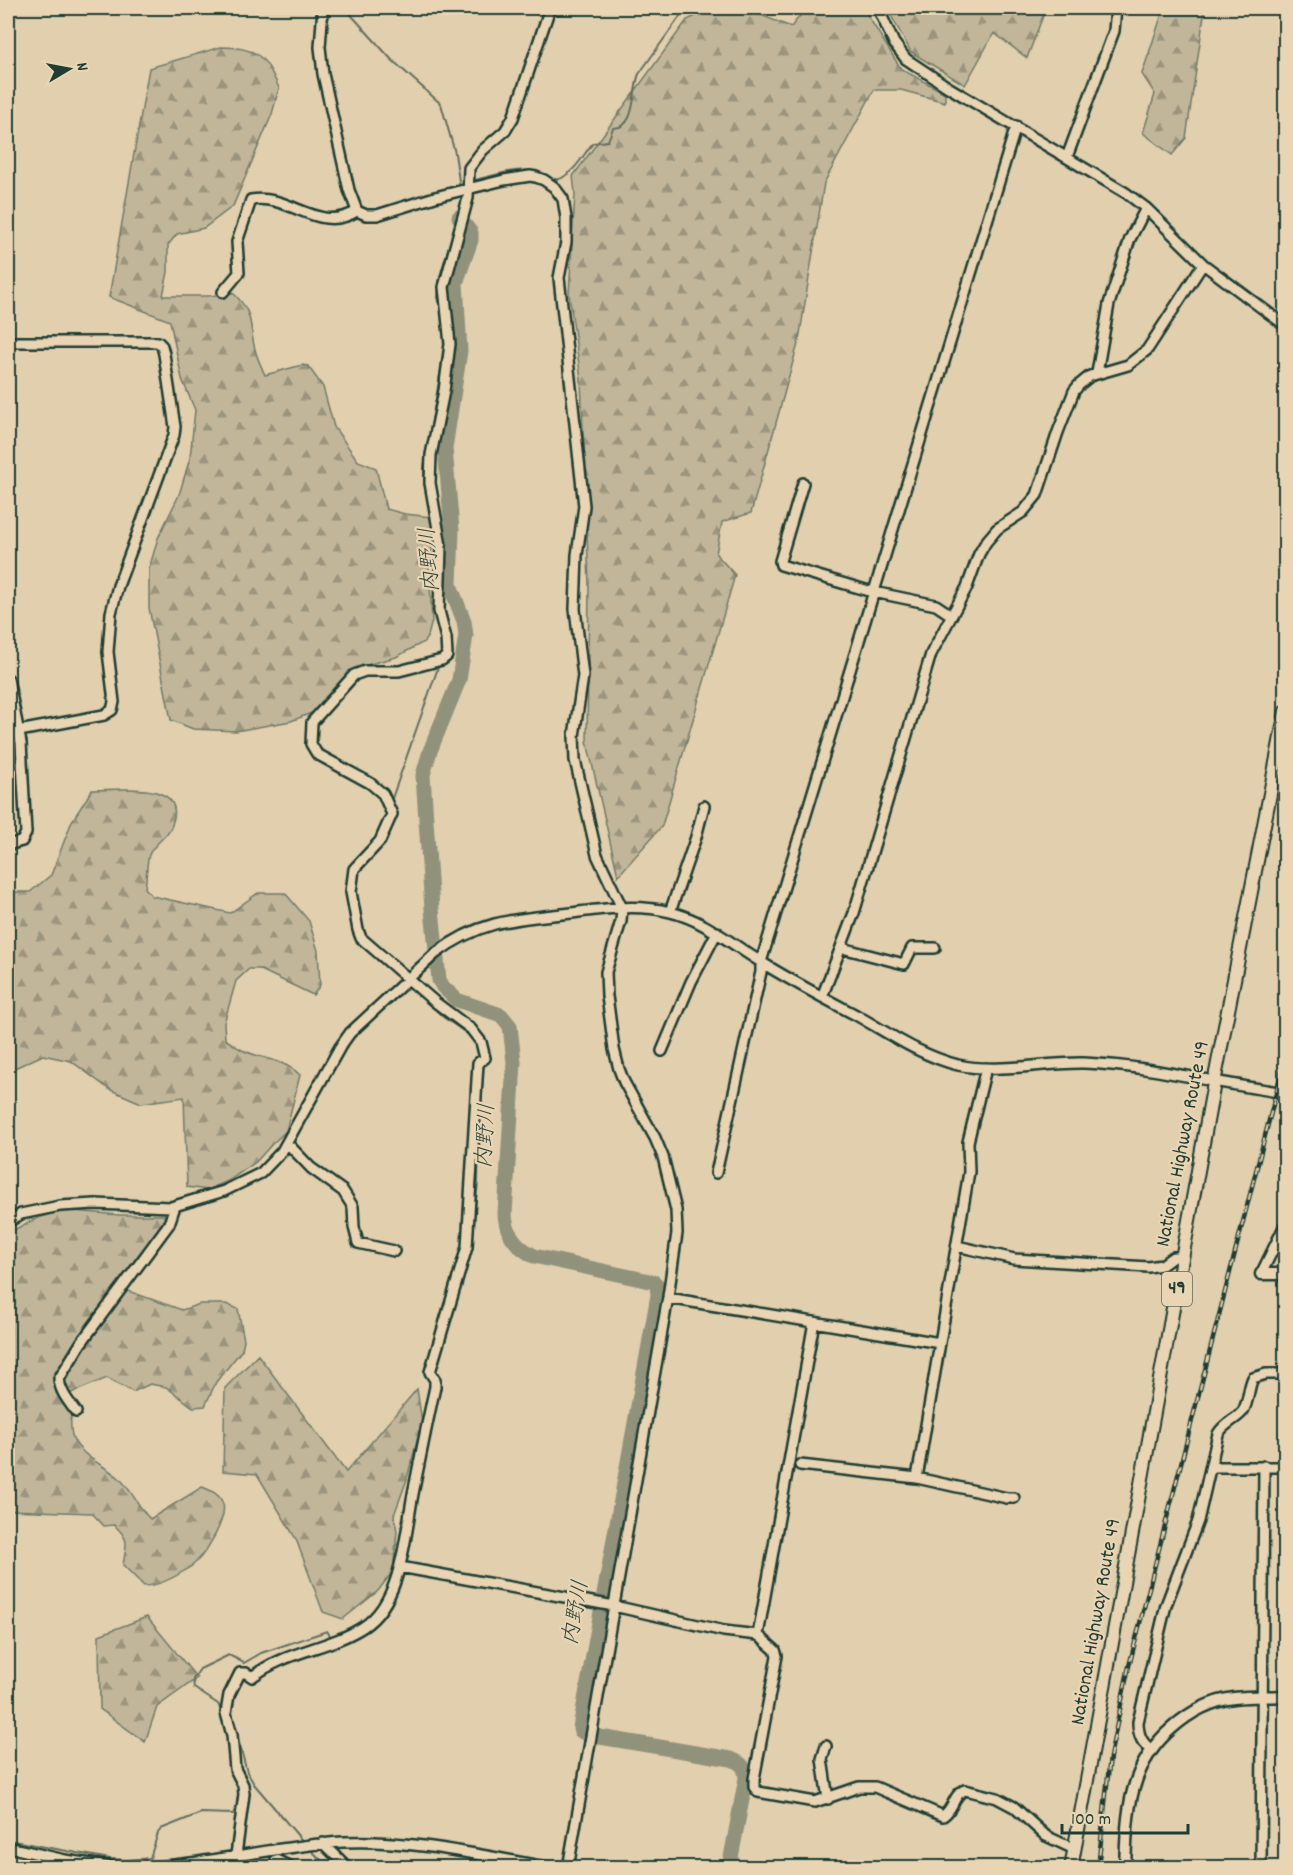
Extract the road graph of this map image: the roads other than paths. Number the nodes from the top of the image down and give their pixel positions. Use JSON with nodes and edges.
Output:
{"nodes":[{"id":1,"x":323,"y":8,"type":"edge"},
{"id":2,"x":549,"y":8,"type":"edge"},
{"id":3,"x":878,"y":8,"type":"edge"},
{"id":4,"x":1116,"y":8,"type":"edge"},
{"id":5,"x":1016,"y":126,"type":"junction"},
{"id":6,"x":1067,"y":157,"type":"junction"},
{"id":7,"x":468,"y":189,"type":"junction"},
{"id":8,"x":1146,"y":208,"type":"junction"},
{"id":9,"x":357,"y":211,"type":"junction"},
{"id":10,"x":1203,"y":264,"type":"junction"},
{"id":11,"x":224,"y":292,"type":"dead end"},
{"id":12,"x":1286,"y":326,"type":"edge"},
{"id":13,"x":8,"y":342,"type":"edge"},
{"id":14,"x":1097,"y":373,"type":"junction"},
{"id":15,"x":803,"y":483,"type":"dead end"},
{"id":16,"x":874,"y":591,"type":"junction"},
{"id":17,"x":951,"y":615,"type":"junction"},
{"id":18,"x":8,"y":679,"type":"edge"},
{"id":19,"x":1286,"y":711,"type":"edge"},
{"id":20,"x":19,"y":731,"type":"junction"},
{"id":21,"x":704,"y":806,"type":"dead end"},
{"id":22,"x":8,"y":845,"type":"edge"},
{"id":23,"x":622,"y":908,"type":"junction"},
{"id":24,"x":670,"y":912,"type":"junction"},
{"id":25,"x":717,"y":932,"type":"junction"},
{"id":26,"x":842,"y":948,"type":"junction"},
{"id":27,"x":935,"y":948,"type":"dead end"},
{"id":28,"x":761,"y":962,"type":"junction"},
{"id":29,"x":409,"y":978,"type":"junction"},
{"id":30,"x":822,"y":996,"type":"junction"},
{"id":31,"x":662,"y":1051,"type":"dead end"},
{"id":32,"x":986,"y":1068,"type":"junction"},
{"id":33,"x":1214,"y":1083,"type":"junction"},
{"id":34,"x":1286,"y":1093,"type":"edge"},
{"id":35,"x":286,"y":1143,"type":"junction"},
{"id":36,"x":716,"y":1173,"type":"dead end"},
{"id":37,"x":175,"y":1206,"type":"junction"},
{"id":38,"x":8,"y":1222,"type":"edge"},
{"id":39,"x":1286,"y":1223,"type":"edge"},
{"id":40,"x":957,"y":1246,"type":"junction"},
{"id":41,"x":394,"y":1251,"type":"dead end"},
{"id":42,"x":1182,"y":1257,"type":"junction"},
{"id":43,"x":1261,"y":1274,"type":"joint"},
{"id":44,"x":1286,"y":1274,"type":"edge"},
{"id":45,"x":668,"y":1297,"type":"junction"},
{"id":46,"x":814,"y":1322,"type":"junction"},
{"id":47,"x":940,"y":1343,"type":"junction"},
{"id":48,"x":1286,"y":1374,"type":"edge"},
{"id":49,"x":76,"y":1412,"type":"dead end"},
{"id":50,"x":800,"y":1465,"type":"dead end"},
{"id":51,"x":1211,"y":1467,"type":"junction"},
{"id":52,"x":1264,"y":1467,"type":"junction"},
{"id":53,"x":1286,"y":1467,"type":"edge"},
{"id":54,"x":917,"y":1478,"type":"junction"},
{"id":55,"x":1014,"y":1498,"type":"dead end"},
{"id":56,"x":400,"y":1567,"type":"junction"},
{"id":57,"x":614,"y":1606,"type":"junction"},
{"id":58,"x":758,"y":1635,"type":"junction"},
{"id":59,"x":1286,"y":1696,"type":"edge"},
{"id":60,"x":1263,"y":1697,"type":"junction"},
{"id":61,"x":826,"y":1746,"type":"dead end"},
{"id":62,"x":1152,"y":1749,"type":"junction"},
{"id":63,"x":828,"y":1799,"type":"junction"},
{"id":64,"x":323,"y":1844,"type":"junction"},
{"id":65,"x":8,"y":1847,"type":"edge"},
{"id":66,"x":1074,"y":1849,"type":"junction"},
{"id":67,"x":274,"y":1850,"type":"junction"},
{"id":68,"x":236,"y":1855,"type":"junction"},
{"id":69,"x":277,"y":1864,"type":"edge"},
{"id":70,"x":117,"y":1868,"type":"edge"},
{"id":71,"x":138,"y":1868,"type":"edge"},
{"id":72,"x":293,"y":1868,"type":"edge"},
{"id":73,"x":348,"y":1868,"type":"edge"},
{"id":74,"x":552,"y":1868,"type":"edge"},
{"id":75,"x":568,"y":1868,"type":"edge"},
{"id":76,"x":1071,"y":1868,"type":"edge"},
{"id":77,"x":1125,"y":1868,"type":"edge"},
{"id":78,"x":1261,"y":1868,"type":"edge"}],
"edges":[{"from":1,"to":9,"type":"street"},
{"from":2,"to":7,"type":"street"},
{"from":3,"to":5,"type":"street"},
{"from":4,"to":6,"type":"street"},
{"from":5,"to":6,"type":"street"},
{"from":5,"to":16,"type":"street"},
{"from":6,"to":8,"type":"street"},
{"from":7,"to":9,"type":"street"},
{"from":7,"to":23,"type":"street"},
{"from":7,"to":29,"type":"street"},
{"from":8,"to":10,"type":"street"},
{"from":8,"to":14,"type":"street"},
{"from":9,"to":11,"type":"street"},
{"from":10,"to":12,"type":"street"},
{"from":10,"to":14,"type":"street"},
{"from":13,"to":20,"type":"street"},
{"from":14,"to":17,"type":"street"},
{"from":15,"to":16,"type":"street"},
{"from":16,"to":17,"type":"street"},
{"from":16,"to":28,"type":"street"},
{"from":17,"to":26,"type":"street"},
{"from":18,"to":20,"type":"street"},
{"from":19,"to":33,"type":"highway","name":"National Highway Route 49","number":"49"},
{"from":20,"to":22,"type":"street"},
{"from":21,"to":24,"type":"street"},
{"from":23,"to":24,"type":"street"},
{"from":23,"to":29,"type":"street"},
{"from":23,"to":45,"type":"street"},
{"from":24,"to":25,"type":"street"},
{"from":25,"to":28,"type":"street"},
{"from":25,"to":31,"type":"street"},
{"from":26,"to":27,"type":"street"},
{"from":26,"to":30,"type":"street"},
{"from":28,"to":30,"type":"street"},
{"from":28,"to":36,"type":"street"},
{"from":29,"to":35,"type":"street"},
{"from":29,"to":56,"type":"street"},
{"from":30,"to":32,"type":"street"},
{"from":32,"to":33,"type":"street"},
{"from":32,"to":40,"type":"street"},
{"from":33,"to":34,"type":"street"},
{"from":33,"to":42,"type":"highway","name":"National Highway Route 49","number":"49"},
{"from":35,"to":37,"type":"street"},
{"from":35,"to":41,"type":"street"},
{"from":37,"to":38,"type":"street"},
{"from":37,"to":49,"type":"street"},
{"from":39,"to":43,"type":"street"},
{"from":40,"to":42,"type":"street"},
{"from":40,"to":47,"type":"street"},
{"from":42,"to":66,"type":"highway","name":"National Highway Route 49","number":"49"},
{"from":43,"to":44,"type":"main road"},
{"from":45,"to":46,"type":"street"},
{"from":45,"to":57,"type":"street"},
{"from":46,"to":47,"type":"street"},
{"from":46,"to":58,"type":"street"},
{"from":47,"to":54,"type":"street"},
{"from":48,"to":51,"type":"street"},
{"from":50,"to":54,"type":"street"},
{"from":51,"to":52,"type":"street"},
{"from":51,"to":62,"type":"street"},
{"from":52,"to":53,"type":"street"},
{"from":52,"to":60,"type":"street"},
{"from":54,"to":55,"type":"street"},
{"from":56,"to":57,"type":"street"},
{"from":56,"to":68,"type":"street"},
{"from":57,"to":58,"type":"street"},
{"from":57,"to":75,"type":"street"},
{"from":58,"to":63,"type":"street"},
{"from":59,"to":60,"type":"main road"},
{"from":60,"to":62,"type":"main road"},
{"from":60,"to":78,"type":"street"},
{"from":61,"to":63,"type":"street"},
{"from":62,"to":77,"type":"main road"},
{"from":63,"to":66,"type":"street"},
{"from":64,"to":67,"type":"street"},
{"from":64,"to":73,"type":"street"},
{"from":64,"to":74,"type":"street"},
{"from":65,"to":70,"type":"street"},
{"from":66,"to":76,"type":"highway","name":"National Highway Route 49","number":"49"},
{"from":67,"to":68,"type":"street"},
{"from":67,"to":69,"type":"street"},
{"from":68,"to":71,"type":"street"},
{"from":69,"to":72,"type":"street"}]}
